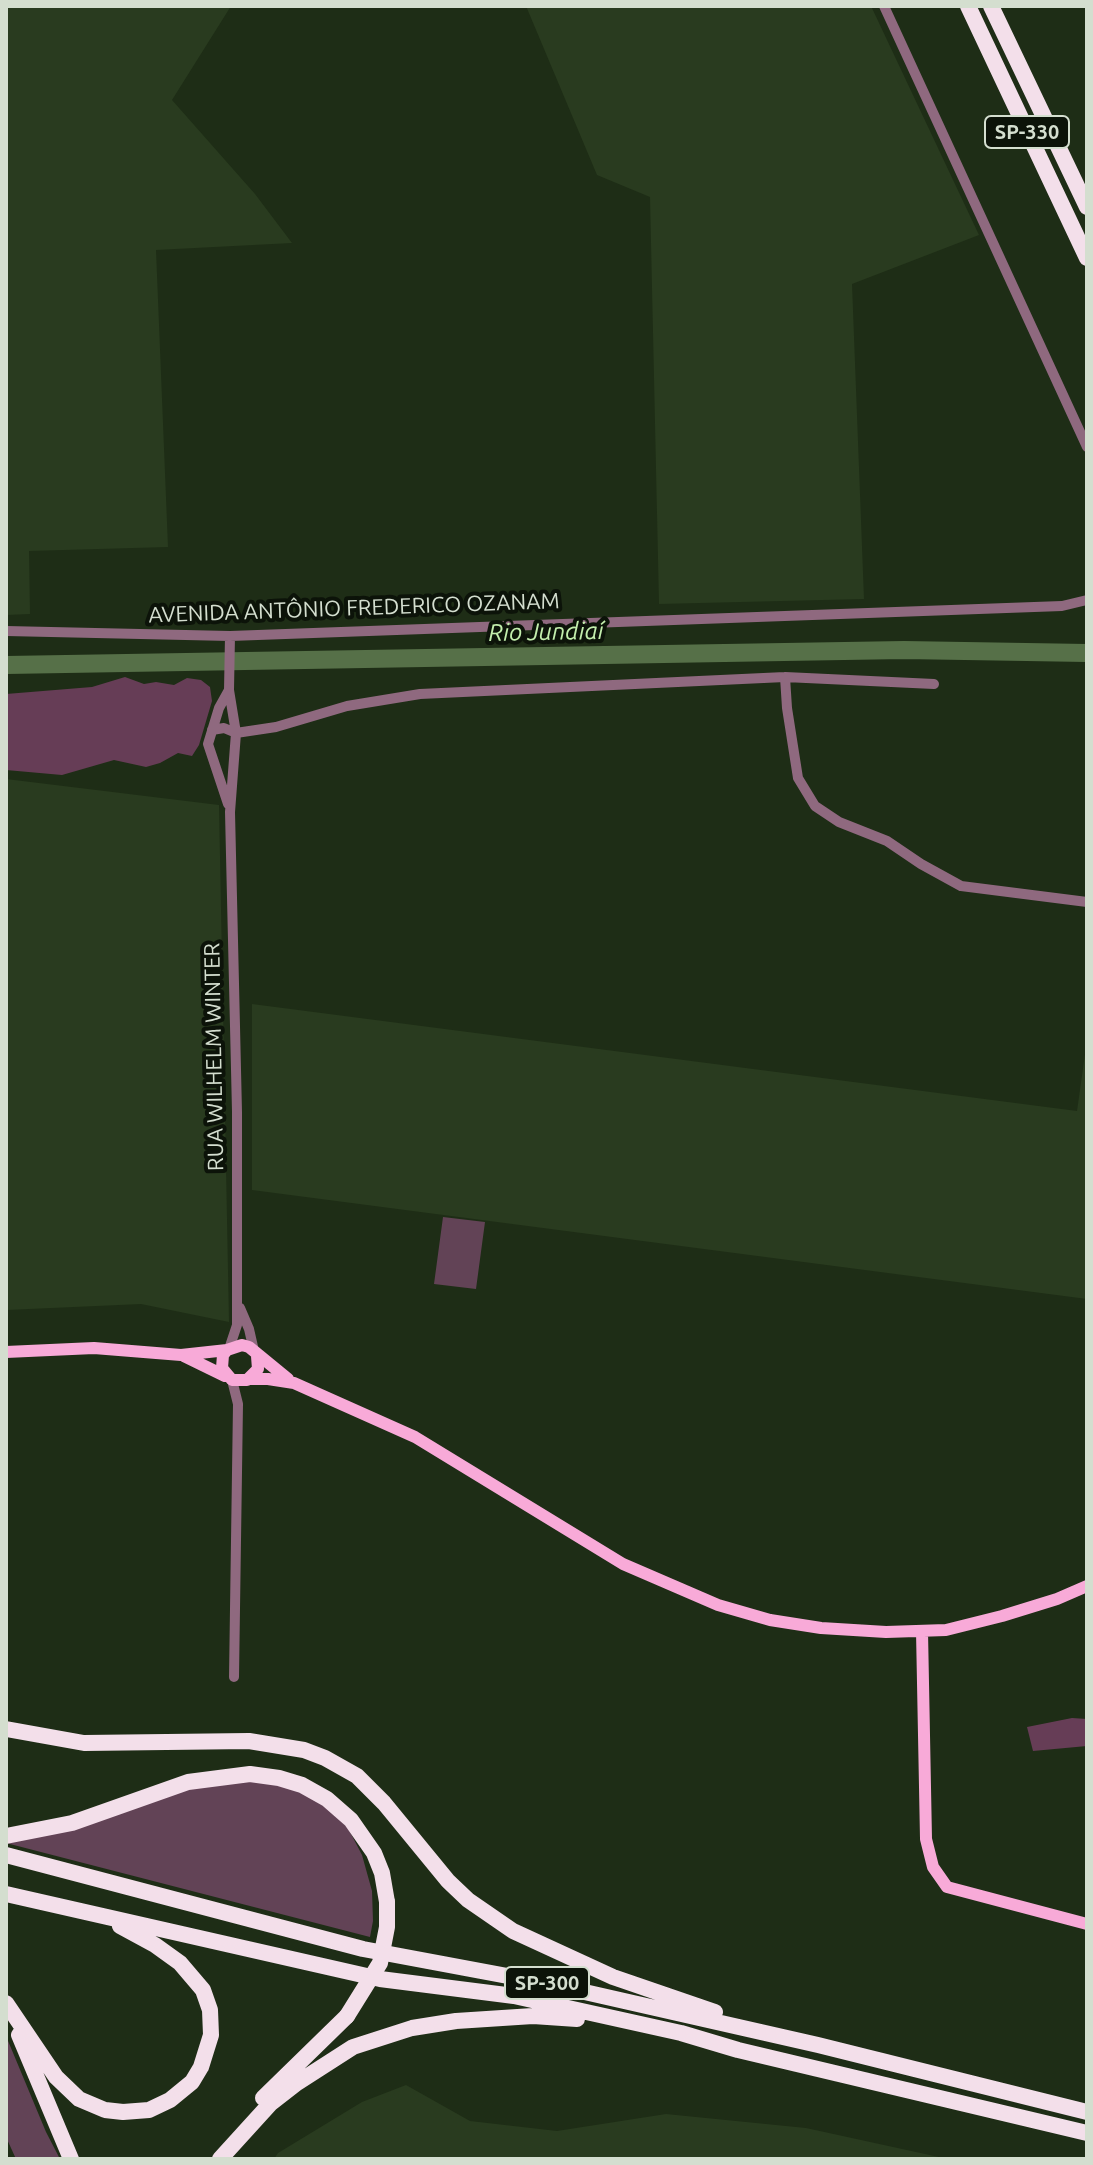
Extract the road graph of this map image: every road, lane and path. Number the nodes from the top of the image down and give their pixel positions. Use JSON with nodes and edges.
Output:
{"nodes":[{"id":1,"x":884,"y":6,"type":"edge"},
{"id":2,"x":968,"y":6,"type":"edge"},
{"id":3,"x":991,"y":6,"type":"edge"},
{"id":4,"x":1087,"y":207,"type":"edge"},
{"id":5,"x":1087,"y":258,"type":"edge"},
{"id":6,"x":1087,"y":447,"type":"edge"},
{"id":7,"x":1087,"y":600,"type":"edge"},
{"id":8,"x":6,"y":631,"type":"edge"},
{"id":9,"x":230,"y":636,"type":"junction"},
{"id":10,"x":785,"y":677,"type":"junction"},
{"id":11,"x":934,"y":684,"type":"dead end"},
{"id":12,"x":229,"y":687,"type":"junction"},
{"id":13,"x":212,"y":730,"type":"junction"},
{"id":14,"x":236,"y":733,"type":"junction"},
{"id":15,"x":210,"y":755,"type":"junction"},
{"id":16,"x":235,"y":755,"type":"junction"},
{"id":17,"x":230,"y":812,"type":"junction"},
{"id":18,"x":1087,"y":902,"type":"edge"},
{"id":19,"x":237,"y":1303,"type":"junction"},
{"id":20,"x":228,"y":1349,"type":"junction"},
{"id":21,"x":6,"y":1352,"type":"edge"},
{"id":22,"x":256,"y":1354,"type":"junction"},
{"id":23,"x":181,"y":1355,"type":"junction"},
{"id":24,"x":231,"y":1379,"type":"junction"},
{"id":25,"x":248,"y":1380,"type":"junction"},
{"id":26,"x":294,"y":1383,"type":"junction"},
{"id":27,"x":238,"y":1404,"type":"junction"},
{"id":28,"x":1087,"y":1586,"type":"edge"},
{"id":29,"x":922,"y":1631,"type":"junction"},
{"id":30,"x":234,"y":1677,"type":"dead end"},
{"id":31,"x":6,"y":1729,"type":"edge"},
{"id":32,"x":6,"y":1836,"type":"edge"},
{"id":33,"x":6,"y":1855,"type":"edge"},
{"id":34,"x":6,"y":1894,"type":"edge"},
{"id":35,"x":101,"y":1916,"type":"junction"},
{"id":36,"x":1087,"y":1924,"type":"edge"},
{"id":37,"x":6,"y":2003,"type":"edge"},
{"id":38,"x":681,"y":2033,"type":"junction"},
{"id":39,"x":818,"y":2045,"type":"junction"},
{"id":40,"x":1087,"y":2112,"type":"edge"},
{"id":41,"x":1087,"y":2133,"type":"edge"},
{"id":42,"x":71,"y":2159,"type":"edge"},
{"id":43,"x":218,"y":2159,"type":"edge"}],
"edges":[{"from":1,"to":6,"type":"street"},
{"from":2,"to":5,"type":"highway","number":"SP-330"},
{"from":3,"to":4,"type":"highway","number":"SP-330"},
{"from":7,"to":9,"type":"street","name":"AVENIDA ANTÔNIO FREDERICO OZANAM"},
{"from":8,"to":9,"type":"street","name":"AVENIDA ANTÔNIO FREDERICO OZANAM"},
{"from":9,"to":12,"type":"street"},
{"from":10,"to":11,"type":"street"},
{"from":10,"to":14,"type":"street"},
{"from":10,"to":18,"type":"street"},
{"from":12,"to":13,"type":"street"},
{"from":12,"to":14,"type":"street"},
{"from":13,"to":14,"type":"street"},
{"from":13,"to":15,"type":"street"},
{"from":14,"to":16,"type":"street"},
{"from":15,"to":16,"type":"street"},
{"from":15,"to":17,"type":"street"},
{"from":16,"to":17,"type":"street"},
{"from":17,"to":19,"type":"street","name":"RUA WILHELM WINTER"},
{"from":19,"to":20,"type":"street","name":"RUA WILHELM WINTER"},
{"from":19,"to":22,"type":"street","name":"RUA WILHELM WINTER"},
{"from":20,"to":22,"type":"main road"},
{"from":20,"to":23,"type":"main road"},
{"from":20,"to":24,"type":"main road"},
{"from":21,"to":23,"type":"main road"},
{"from":22,"to":25,"type":"main road"},
{"from":22,"to":26,"type":"main road"},
{"from":23,"to":24,"type":"main road"},
{"from":24,"to":25,"type":"main road"},
{"from":24,"to":27,"type":"street"},
{"from":25,"to":26,"type":"main road"},
{"from":25,"to":27,"type":"street"},
{"from":26,"to":29,"type":"main road"},
{"from":27,"to":30,"type":"street"},
{"from":28,"to":29,"type":"main road"},
{"from":29,"to":36,"type":"main road"},
{"from":31,"to":39,"type":"highway"},
{"from":32,"to":43,"type":"highway","bridge":true},
{"from":33,"to":39,"type":"highway","number":"SP-300"},
{"from":34,"to":35,"type":"highway","number":"SP-300"},
{"from":35,"to":37,"type":"highway"},
{"from":35,"to":38,"type":"highway","number":"SP-300"},
{"from":37,"to":42,"type":"highway"},
{"from":38,"to":41,"type":"highway","number":"SP-300"},
{"from":38,"to":43,"type":"highway"},
{"from":39,"to":40,"type":"highway","number":"SP-300"}]}
